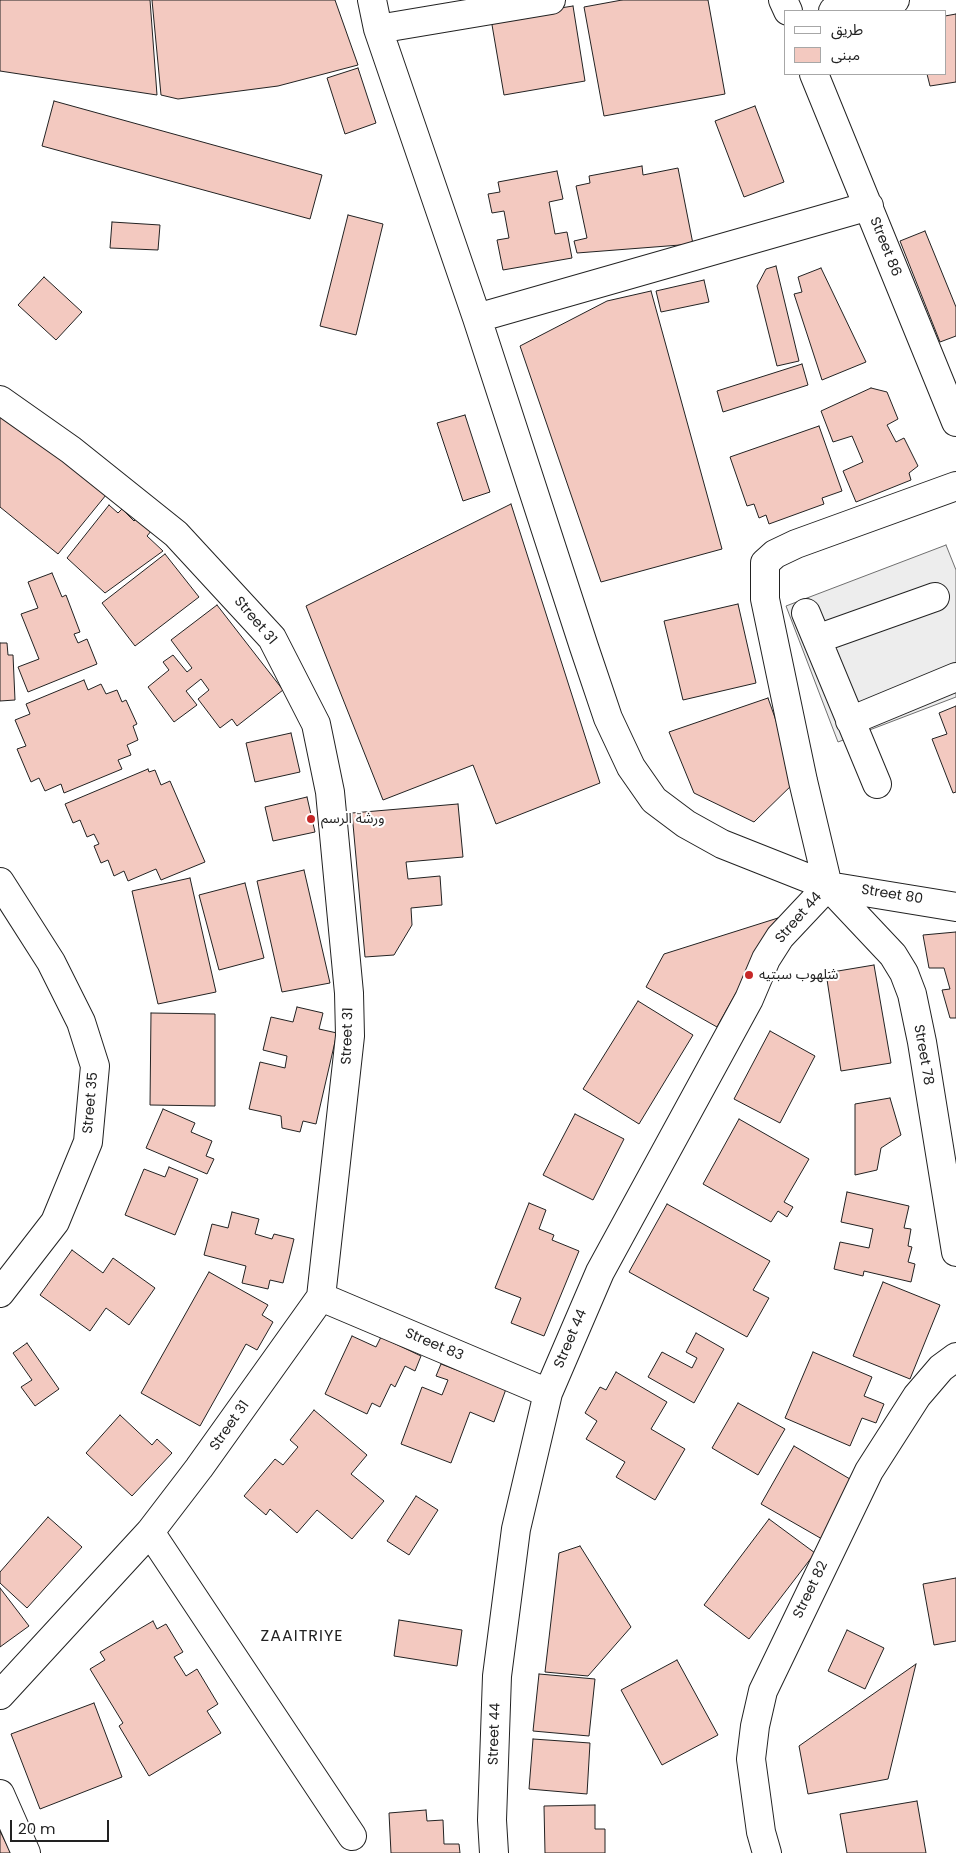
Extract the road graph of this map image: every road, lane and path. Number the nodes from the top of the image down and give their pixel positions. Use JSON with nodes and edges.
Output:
{"nodes":[{"id":1,"x":372,"y":0,"type":"edge"},
{"id":2,"x":551,"y":0,"type":"edge"},
{"id":3,"x":895,"y":0,"type":"edge"},
{"id":4,"x":839,"y":10,"type":"edge"},
{"id":5,"x":378,"y":29,"type":"junction"},
{"id":6,"x":814,"y":75,"type":"edge"},
{"id":7,"x":868,"y":206,"type":"junction"},
{"id":8,"x":478,"y":318,"type":"junction"},
{"id":9,"x":0,"y":400,"type":"edge"},
{"id":10,"x":956,"y":422,"type":"edge"},
{"id":11,"x":955,"y":489,"type":"edge"},
{"id":12,"x":935,"y":597,"type":"dead end"},
{"id":13,"x":806,"y":613,"type":"dead end"},
{"id":14,"x":817,"y":639,"type":"junction"},
{"id":15,"x":956,"y":677,"type":"edge"},
{"id":16,"x":850,"y":720,"type":"junction"},
{"id":17,"x":877,"y":784,"type":"dead end"},
{"id":18,"x":0,"y":882,"type":"edge"},
{"id":19,"x":828,"y":886,"type":"junction"},
{"id":20,"x":956,"y":906,"type":"edge"},
{"id":21,"x":956,"y":1252,"type":"edge"},
{"id":22,"x":0,"y":1293,"type":"edge"},
{"id":23,"x":321,"y":1297,"type":"junction"},
{"id":24,"x":956,"y":1357,"type":"edge"},
{"id":25,"x":548,"y":1393,"type":"junction"},
{"id":26,"x":150,"y":1532,"type":"junction"},
{"id":27,"x":0,"y":1695,"type":"edge"},
{"id":28,"x":0,"y":1794,"type":"edge"},
{"id":29,"x":352,"y":1836,"type":"dead end"},
{"id":30,"x":26,"y":1853,"type":"edge"},
{"id":31,"x":494,"y":1853,"type":"edge"},
{"id":32,"x":767,"y":1853,"type":"edge"}],
"edges":[{"from":1,"to":5,"type":"street"},
{"from":2,"to":5,"type":"street"},
{"from":3,"to":4,"type":"street"},
{"from":5,"to":8,"type":"street"},
{"from":6,"to":7,"type":"street","name":"Street 86"},
{"from":7,"to":8,"type":"street"},
{"from":7,"to":10,"type":"street","name":"Street 86"},
{"from":8,"to":19,"type":"street"},
{"from":9,"to":23,"type":"street","name":"Street 31"},
{"from":11,"to":19,"type":"street"},
{"from":12,"to":14,"type":"street"},
{"from":13,"to":14,"type":"street"},
{"from":14,"to":16,"type":"street"},
{"from":15,"to":16,"type":"street"},
{"from":16,"to":17,"type":"street"},
{"from":18,"to":22,"type":"street","name":"Street 35"},
{"from":19,"to":20,"type":"street","name":"Street 80"},
{"from":19,"to":21,"type":"street","name":"Street 78"},
{"from":19,"to":25,"type":"street","name":"Street 44"},
{"from":23,"to":25,"type":"street","name":"Street 83"},
{"from":23,"to":26,"type":"street","name":"Street 31"},
{"from":24,"to":32,"type":"street","name":"Street 82"},
{"from":25,"to":31,"type":"street","name":"Street 44"},
{"from":26,"to":27,"type":"street","name":"Street 31"},
{"from":26,"to":29,"type":"street"},
{"from":28,"to":30,"type":"street"}]}
